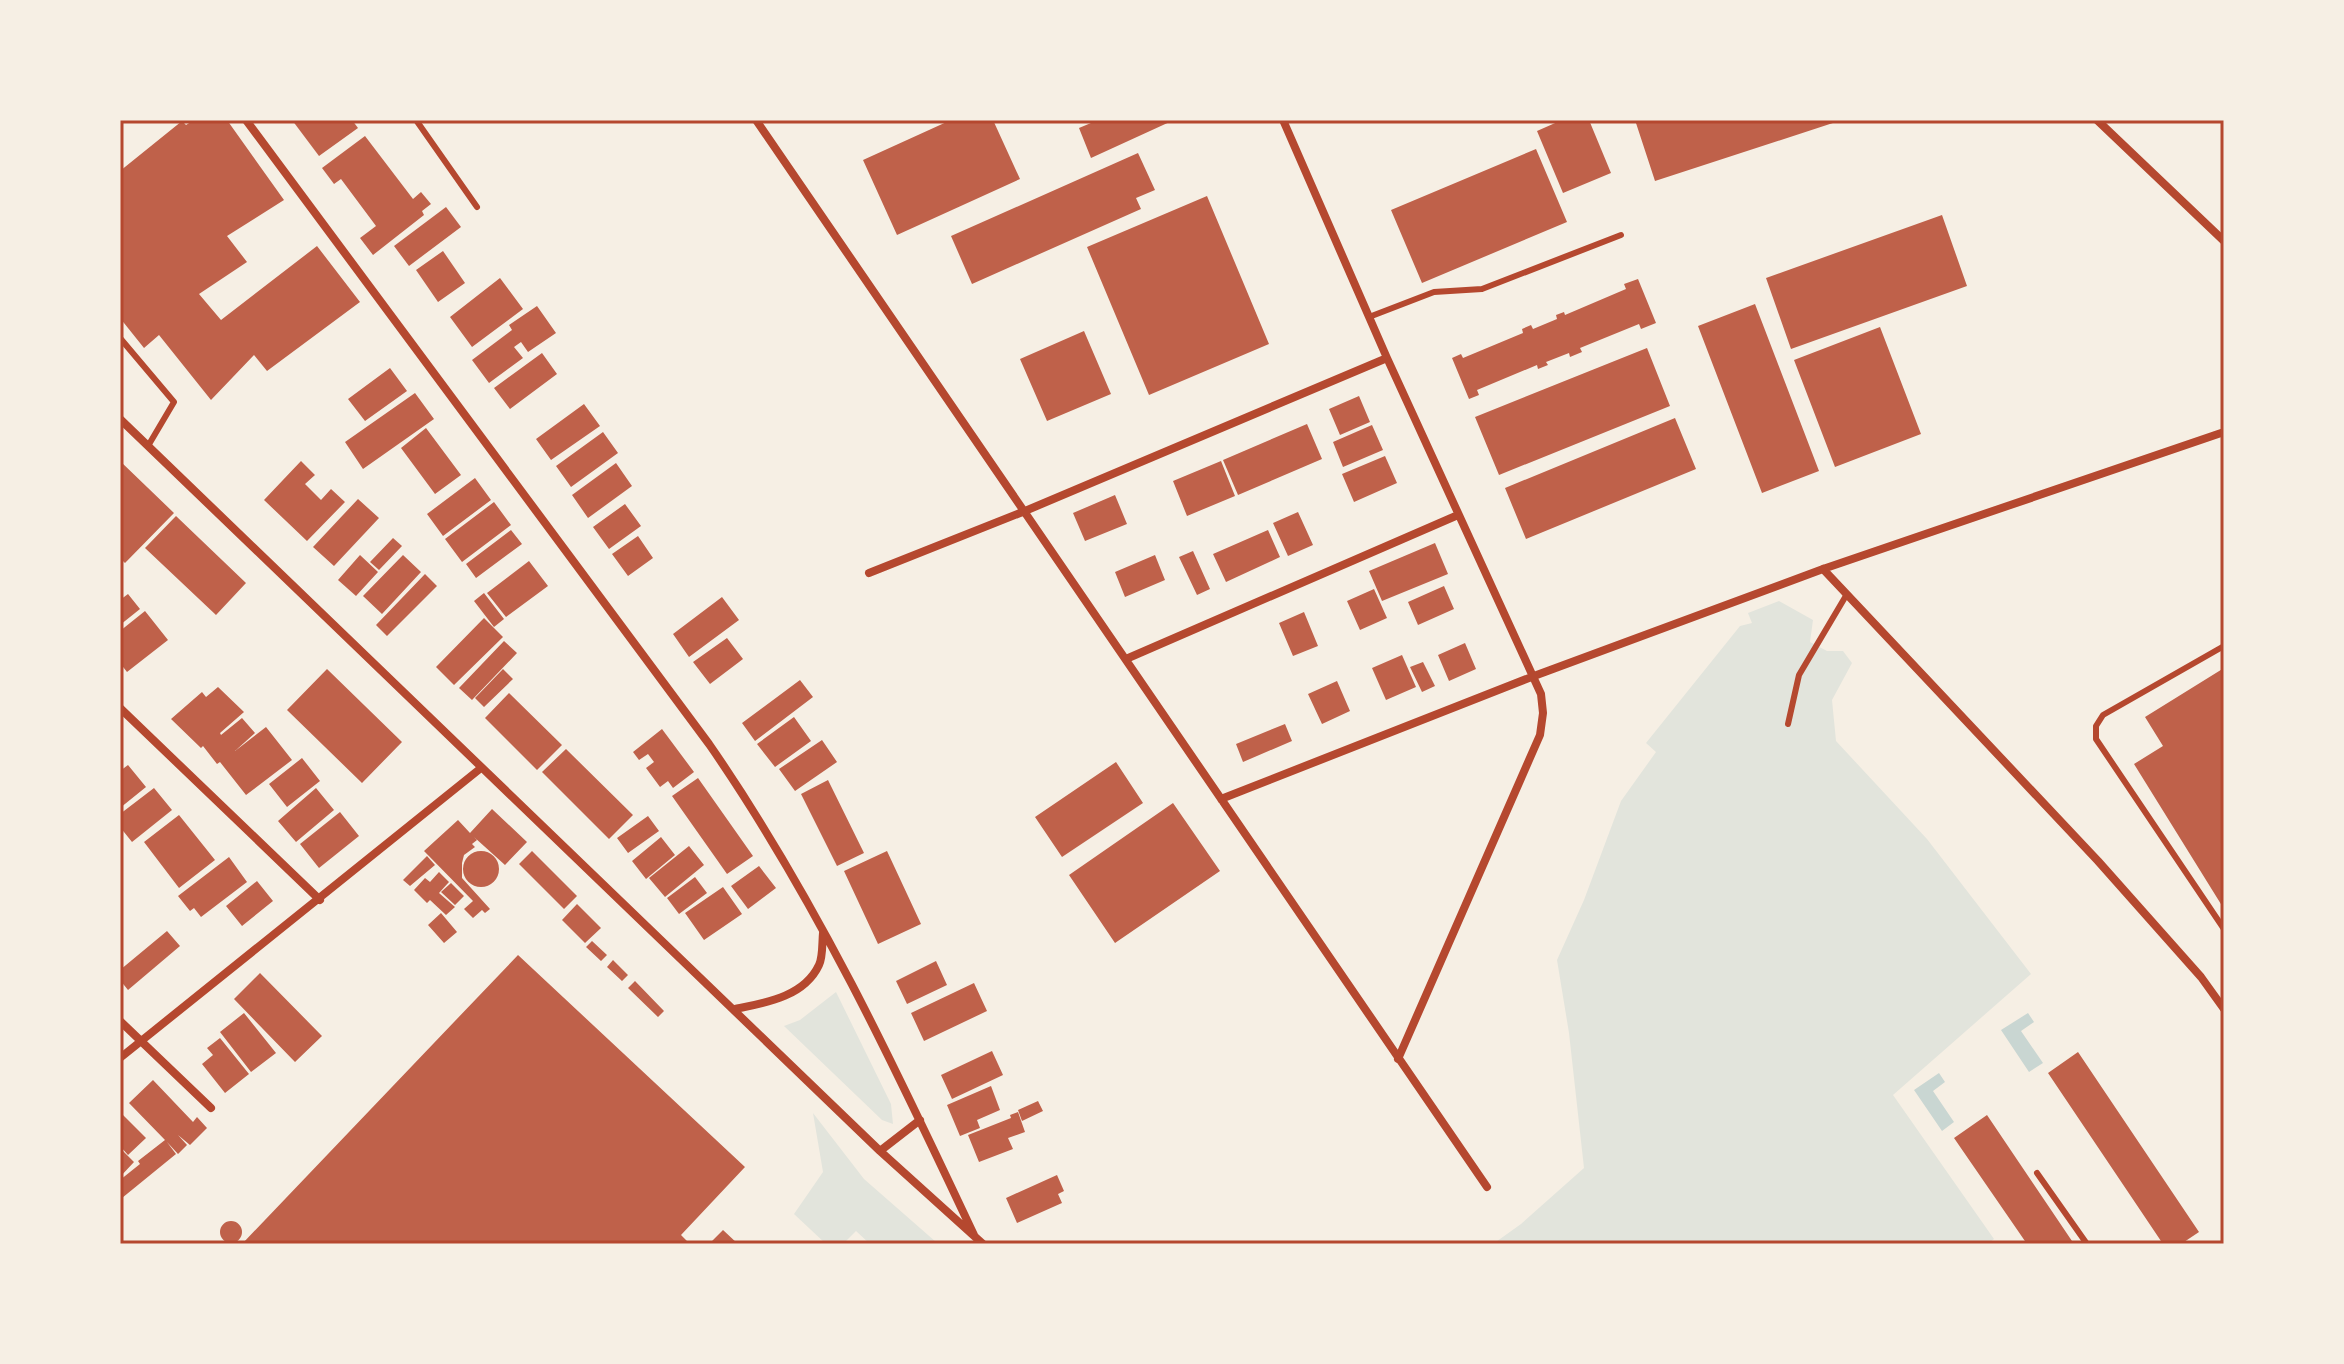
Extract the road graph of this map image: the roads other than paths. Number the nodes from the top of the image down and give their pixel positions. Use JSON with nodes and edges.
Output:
{"nodes":[{"id":1,"x":246,"y":120,"type":"edge"},
{"id":2,"x":416,"y":120,"type":"edge"},
{"id":3,"x":756,"y":120,"type":"edge"},
{"id":4,"x":1283,"y":120,"type":"edge"},
{"id":5,"x":2097,"y":120,"type":"edge"},
{"id":6,"x":477,"y":207,"type":"dead end"},
{"id":7,"x":1621,"y":235,"type":"dead end"},
{"id":8,"x":2224,"y":241,"type":"edge"},
{"id":9,"x":1369,"y":317,"type":"junction"},
{"id":10,"x":120,"y":338,"type":"edge"},
{"id":11,"x":1387,"y":358,"type":"junction"},
{"id":12,"x":120,"y":419,"type":"edge"},
{"id":13,"x":2224,"y":432,"type":"edge"},
{"id":14,"x":148,"y":446,"type":"junction"},
{"id":15,"x":1025,"y":511,"type":"junction"},
{"id":16,"x":1458,"y":515,"type":"junction"},
{"id":17,"x":1823,"y":569,"type":"junction"},
{"id":18,"x":869,"y":573,"type":"dead end"},
{"id":19,"x":1847,"y":594,"type":"junction"},
{"id":20,"x":2224,"y":646,"type":"edge"},
{"id":21,"x":1126,"y":659,"type":"junction"},
{"id":22,"x":1534,"y":676,"type":"junction"},
{"id":23,"x":120,"y":708,"type":"edge"},
{"id":24,"x":1788,"y":724,"type":"dead end"},
{"id":25,"x":481,"y":768,"type":"junction"},
{"id":26,"x":1221,"y":799,"type":"junction"},
{"id":27,"x":320,"y":900,"type":"junction"},
{"id":28,"x":2224,"y":929,"type":"edge"},
{"id":29,"x":823,"y":933,"type":"junction"},
{"id":30,"x":735,"y":1009,"type":"junction"},
{"id":31,"x":2224,"y":1009,"type":"edge"},
{"id":32,"x":120,"y":1021,"type":"edge"},
{"id":33,"x":141,"y":1041,"type":"junction"},
{"id":34,"x":120,"y":1058,"type":"edge"},
{"id":35,"x":1398,"y":1059,"type":"junction"},
{"id":36,"x":211,"y":1108,"type":"dead end"},
{"id":37,"x":920,"y":1120,"type":"junction"},
{"id":38,"x":880,"y":1151,"type":"junction"},
{"id":39,"x":2037,"y":1173,"type":"dead end"},
{"id":40,"x":1487,"y":1187,"type":"dead end"},
{"id":41,"x":974,"y":1235,"type":"junction"},
{"id":42,"x":983,"y":1244,"type":"edge"},
{"id":43,"x":2087,"y":1244,"type":"edge"}],
"edges":[{"from":1,"to":29,"type":"street"},
{"from":2,"to":6,"type":"lane"},
{"from":3,"to":15,"type":"street"},
{"from":4,"to":9,"type":"street"},
{"from":5,"to":8,"type":"street"},
{"from":7,"to":9,"type":"lane"},
{"from":9,"to":11,"type":"street"},
{"from":10,"to":14,"type":"lane"},
{"from":11,"to":15,"type":"street"},
{"from":11,"to":16,"type":"street"},
{"from":12,"to":14,"type":"street"},
{"from":13,"to":17,"type":"street"},
{"from":14,"to":25,"type":"street"},
{"from":15,"to":18,"type":"street"},
{"from":15,"to":21,"type":"street"},
{"from":16,"to":21,"type":"street"},
{"from":16,"to":22,"type":"street"},
{"from":17,"to":19,"type":"street"},
{"from":17,"to":22,"type":"street"},
{"from":19,"to":24,"type":"lane"},
{"from":19,"to":31,"type":"street"},
{"from":20,"to":28,"type":"lane"},
{"from":21,"to":26,"type":"street"},
{"from":22,"to":26,"type":"street"},
{"from":22,"to":35,"type":"street"},
{"from":23,"to":27,"type":"street"},
{"from":25,"to":27,"type":"street"},
{"from":25,"to":30,"type":"street"},
{"from":26,"to":35,"type":"street"},
{"from":27,"to":33,"type":"street"},
{"from":29,"to":30,"type":"street"},
{"from":29,"to":37,"type":"street"},
{"from":30,"to":38,"type":"street"},
{"from":32,"to":33,"type":"street"},
{"from":33,"to":34,"type":"street"},
{"from":33,"to":36,"type":"street"},
{"from":35,"to":40,"type":"street"},
{"from":37,"to":38,"type":"street"},
{"from":37,"to":41,"type":"street"},
{"from":38,"to":41,"type":"street"},
{"from":39,"to":43,"type":"lane"},
{"from":41,"to":42,"type":"street"}]}
